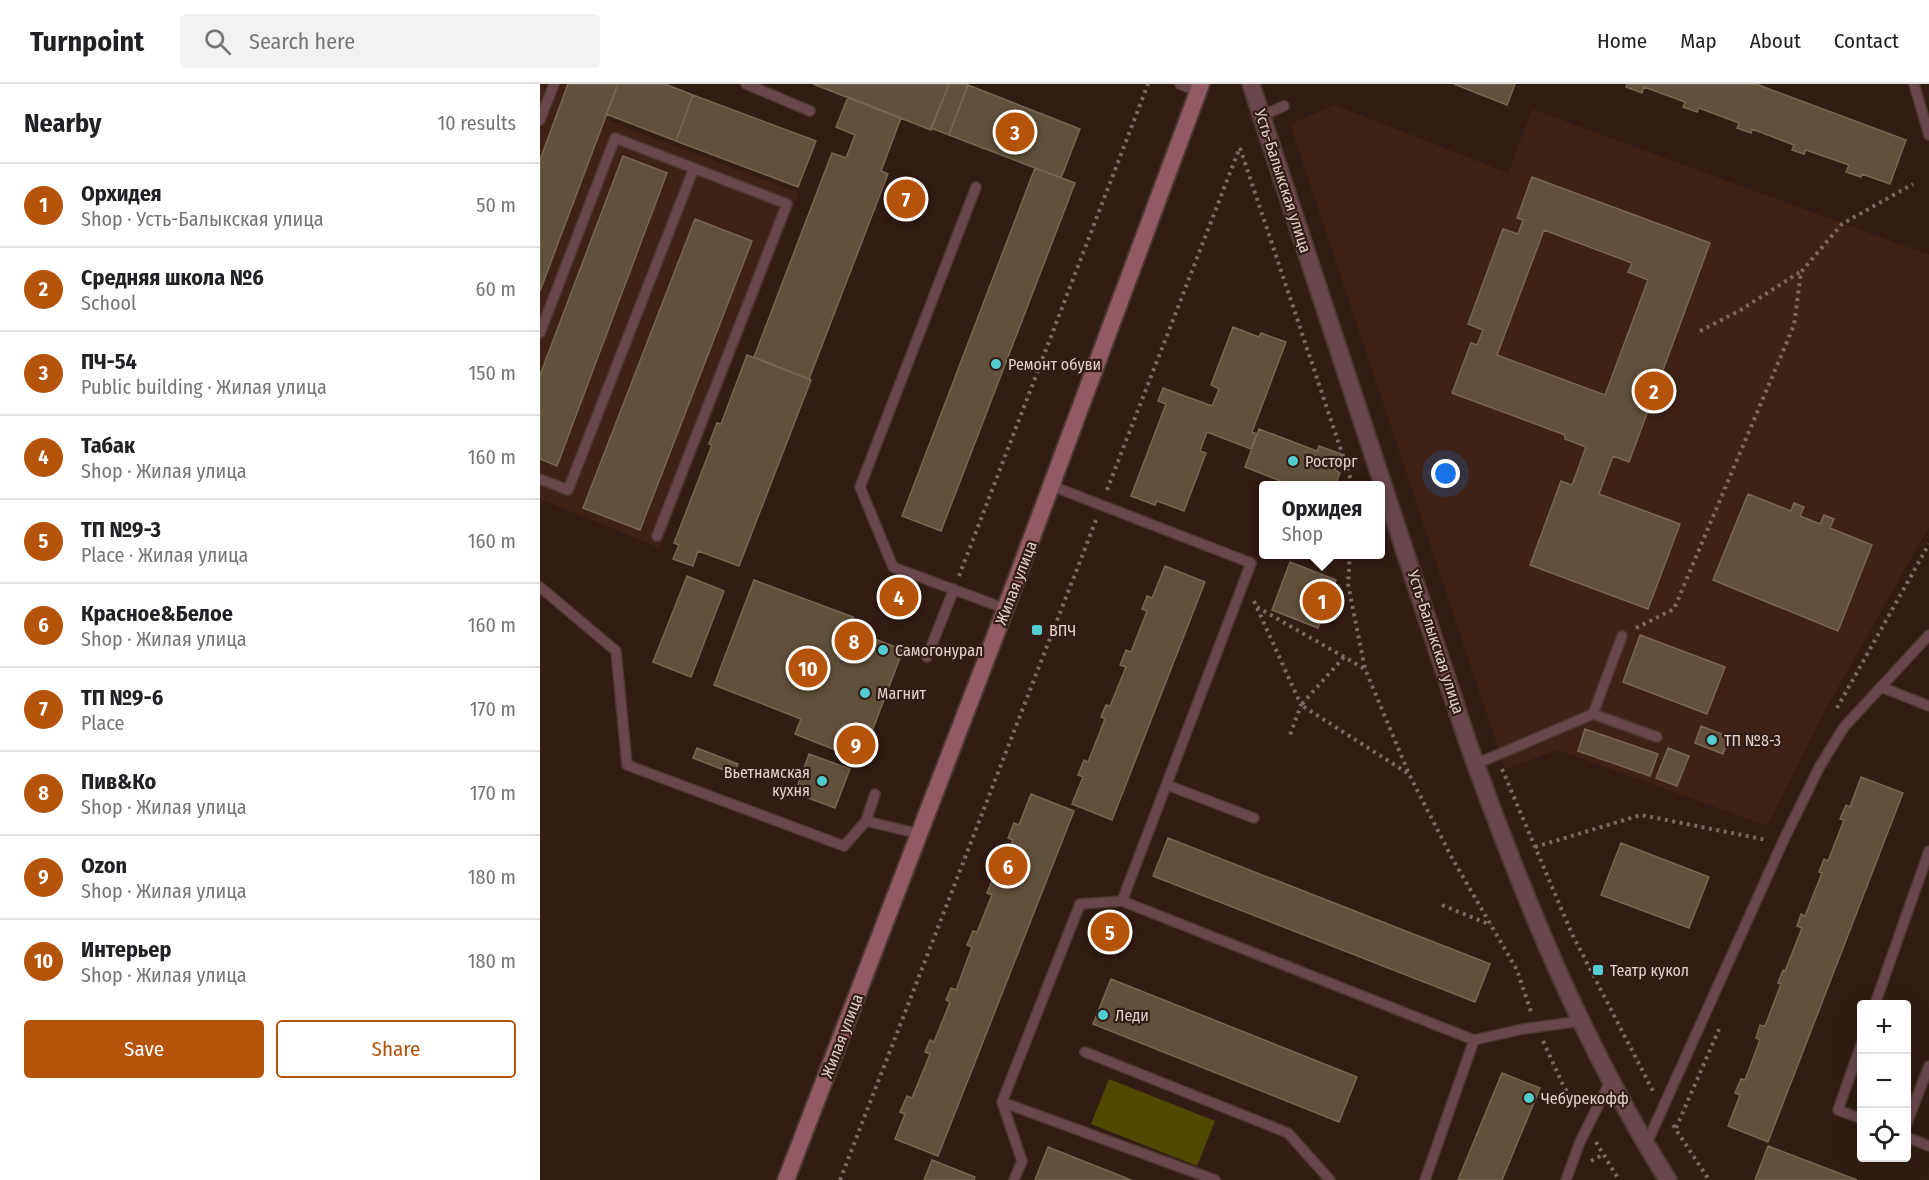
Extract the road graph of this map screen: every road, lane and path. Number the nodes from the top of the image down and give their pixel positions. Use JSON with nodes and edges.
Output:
{"nodes":[{"id":1,"x":554,"y":84,"type":"edge"},
{"id":2,"x":746,"y":84,"type":"edge"},
{"id":3,"x":1148,"y":84,"type":"edge"},
{"id":4,"x":1180,"y":84,"type":"edge"},
{"id":5,"x":1251,"y":84,"type":"edge"},
{"id":6,"x":1914,"y":84,"type":"edge"},
{"id":7,"x":1200,"y":88,"type":"edge"},
{"id":8,"x":1284,"y":106,"type":"dead end"},
{"id":9,"x":810,"y":111,"type":"dead end"},
{"id":10,"x":1261,"y":116,"type":"junction"},
{"id":11,"x":540,"y":120,"type":"edge"},
{"id":12,"x":1929,"y":135,"type":"edge"},
{"id":13,"x":694,"y":168,"type":"junction"},
{"id":14,"x":1913,"y":184,"type":"dead end"},
{"id":15,"x":976,"y":187,"type":"dead end"},
{"id":16,"x":1801,"y":272,"type":"junction"},
{"id":17,"x":1700,"y":331,"type":"dead end"},
{"id":18,"x":540,"y":333,"type":"edge"},
{"id":19,"x":540,"y":479,"type":"edge"},
{"id":20,"x":1351,"y":481,"type":"edge"},
{"id":21,"x":1382,"y":481,"type":"edge"},
{"id":22,"x":1052,"y":486,"type":"junction"},
{"id":23,"x":1385,"y":490,"type":"edge"},
{"id":24,"x":1101,"y":505,"type":"junction"},
{"id":25,"x":657,"y":536,"type":"dead end"},
{"id":26,"x":1929,"y":544,"type":"edge"},
{"id":27,"x":1350,"y":559,"type":"edge"},
{"id":28,"x":1245,"y":581,"type":"junction"},
{"id":29,"x":540,"y":587,"type":"edge"},
{"id":30,"x":954,"y":589,"type":"junction"},
{"id":31,"x":1256,"y":606,"type":"junction"},
{"id":32,"x":1006,"y":609,"type":"junction"},
{"id":33,"x":1929,"y":635,"type":"edge"},
{"id":34,"x":1622,"y":636,"type":"joint"},
{"id":35,"x":927,"y":657,"type":"dead end"},
{"id":36,"x":1344,"y":657,"type":"junction"},
{"id":37,"x":1365,"y":669,"type":"junction"},
{"id":38,"x":1881,"y":687,"type":"junction"},
{"id":39,"x":1301,"y":705,"type":"junction"},
{"id":40,"x":1929,"y":706,"type":"edge"},
{"id":41,"x":1593,"y":714,"type":"junction"},
{"id":42,"x":1832,"y":716,"type":"dead end"},
{"id":43,"x":1657,"y":737,"type":"dead end"},
{"id":44,"x":1289,"y":738,"type":"dead end"},
{"id":45,"x":1496,"y":756,"type":"junction"},
{"id":46,"x":1476,"y":764,"type":"junction"},
{"id":47,"x":1410,"y":775,"type":"junction"},
{"id":48,"x":1167,"y":785,"type":"junction"},
{"id":49,"x":874,"y":794,"type":"dead end"},
{"id":50,"x":1254,"y":818,"type":"dead end"},
{"id":51,"x":866,"y":821,"type":"junction"},
{"id":52,"x":920,"y":834,"type":"junction"},
{"id":53,"x":1769,"y":841,"type":"dead end"},
{"id":54,"x":1535,"y":847,"type":"junction"},
{"id":55,"x":1929,"y":851,"type":"edge"},
{"id":56,"x":1122,"y":901,"type":"junction"},
{"id":57,"x":1442,"y":905,"type":"dead end"},
{"id":58,"x":1492,"y":926,"type":"junction"},
{"id":59,"x":1877,"y":1000,"type":"edge"},
{"id":60,"x":1723,"y":1020,"type":"dead end"},
{"id":61,"x":1581,"y":1021,"type":"junction"},
{"id":62,"x":1536,"y":1027,"type":"junction"},
{"id":63,"x":1474,"y":1040,"type":"junction"},
{"id":64,"x":1085,"y":1052,"type":"dead end"},
{"id":65,"x":1858,"y":1054,"type":"edge"},
{"id":66,"x":1929,"y":1065,"type":"edge"},
{"id":67,"x":1611,"y":1080,"type":"junction"},
{"id":68,"x":1002,"y":1102,"type":"junction"},
{"id":69,"x":1663,"y":1108,"type":"junction"},
{"id":70,"x":1911,"y":1112,"type":"edge"},
{"id":71,"x":1857,"y":1117,"type":"edge"},
{"id":72,"x":1588,"y":1127,"type":"junction"},
{"id":73,"x":1675,"y":1128,"type":"junction"},
{"id":74,"x":1911,"y":1139,"type":"edge"},
{"id":75,"x":1646,"y":1145,"type":"junction"},
{"id":76,"x":1929,"y":1146,"type":"edge"},
{"id":77,"x":786,"y":1180,"type":"edge"},
{"id":78,"x":840,"y":1180,"type":"edge"},
{"id":79,"x":1014,"y":1180,"type":"edge"},
{"id":80,"x":1215,"y":1180,"type":"edge"},
{"id":81,"x":1330,"y":1180,"type":"edge"},
{"id":82,"x":1425,"y":1180,"type":"edge"},
{"id":83,"x":1566,"y":1180,"type":"edge"},
{"id":84,"x":1619,"y":1180,"type":"edge"},
{"id":85,"x":1668,"y":1180,"type":"edge"},
{"id":86,"x":1709,"y":1180,"type":"edge"}],
"edges":[{"from":1,"to":11,"type":"lane"},
{"from":2,"to":9,"type":"lane"},
{"from":3,"to":30,"type":"path"},
{"from":4,"to":7,"type":"lane"},
{"from":5,"to":10,"type":"street","name":"Усть-Балыкская улица"},
{"from":6,"to":12,"type":"lane"},
{"from":7,"to":22,"type":"main road","name":"Жилая улица"},
{"from":8,"to":10,"type":"lane"},
{"from":10,"to":21,"type":"street","name":"Усть-Балыкская улица"},
{"from":13,"to":18,"type":"lane"},
{"from":13,"to":19,"type":"lane"},
{"from":13,"to":25,"type":"lane"},
{"from":14,"to":16,"type":"path"},
{"from":15,"to":30,"type":"lane"},
{"from":16,"to":17,"type":"path"},
{"from":16,"to":34,"type":"path"},
{"from":20,"to":24,"type":"path"},
{"from":22,"to":24,"type":"lane"},
{"from":22,"to":32,"type":"main road","name":"Жилая улица"},
{"from":23,"to":46,"type":"street","name":"Усть-Балыкская улица"},
{"from":24,"to":28,"type":"lane"},
{"from":24,"to":78,"type":"path"},
{"from":26,"to":42,"type":"path"},
{"from":27,"to":37,"type":"path"},
{"from":28,"to":31,"type":"path"},
{"from":28,"to":48,"type":"lane"},
{"from":29,"to":51,"type":"lane"},
{"from":30,"to":32,"type":"lane"},
{"from":30,"to":35,"type":"lane"},
{"from":31,"to":36,"type":"path"},
{"from":31,"to":39,"type":"path"},
{"from":32,"to":52,"type":"main road","name":"Жилая улица"},
{"from":33,"to":38,"type":"lane"},
{"from":34,"to":41,"type":"lane"},
{"from":36,"to":37,"type":"path"},
{"from":36,"to":39,"type":"path"},
{"from":37,"to":47,"type":"path"},
{"from":38,"to":40,"type":"lane"},
{"from":38,"to":69,"type":"lane"},
{"from":39,"to":44,"type":"path"},
{"from":39,"to":47,"type":"path"},
{"from":41,"to":43,"type":"lane"},
{"from":41,"to":45,"type":"lane"},
{"from":45,"to":46,"type":"lane"},
{"from":45,"to":54,"type":"path"},
{"from":46,"to":61,"type":"street","name":"Усть-Балыкская улица"},
{"from":47,"to":58,"type":"path"},
{"from":48,"to":50,"type":"lane"},
{"from":48,"to":56,"type":"lane"},
{"from":49,"to":51,"type":"lane"},
{"from":51,"to":52,"type":"lane"},
{"from":52,"to":77,"type":"main road","name":"Жилая улица"},
{"from":53,"to":54,"type":"path"},
{"from":54,"to":69,"type":"path"},
{"from":55,"to":59,"type":"lane"},
{"from":56,"to":63,"type":"lane"},
{"from":56,"to":68,"type":"lane"},
{"from":57,"to":58,"type":"path"},
{"from":58,"to":62,"type":"path"},
{"from":60,"to":73,"type":"path"},
{"from":61,"to":62,"type":"lane"},
{"from":61,"to":67,"type":"street","name":"Усть-Балыкская улица"},
{"from":62,"to":63,"type":"lane"},
{"from":62,"to":72,"type":"path"},
{"from":63,"to":82,"type":"lane"},
{"from":64,"to":81,"type":"lane"},
{"from":65,"to":71,"type":"lane"},
{"from":66,"to":70,"type":"lane"},
{"from":67,"to":72,"type":"lane"},
{"from":67,"to":75,"type":"street","name":"Усть-Балыкская улица"},
{"from":68,"to":79,"type":"lane"},
{"from":68,"to":80,"type":"lane"},
{"from":69,"to":73,"type":"path"},
{"from":69,"to":75,"type":"lane"},
{"from":72,"to":83,"type":"lane"},
{"from":72,"to":84,"type":"path"},
{"from":73,"to":86,"type":"path"},
{"from":74,"to":76,"type":"lane"},
{"from":75,"to":85,"type":"street","name":"Усть-Балыкская улица"}]}
